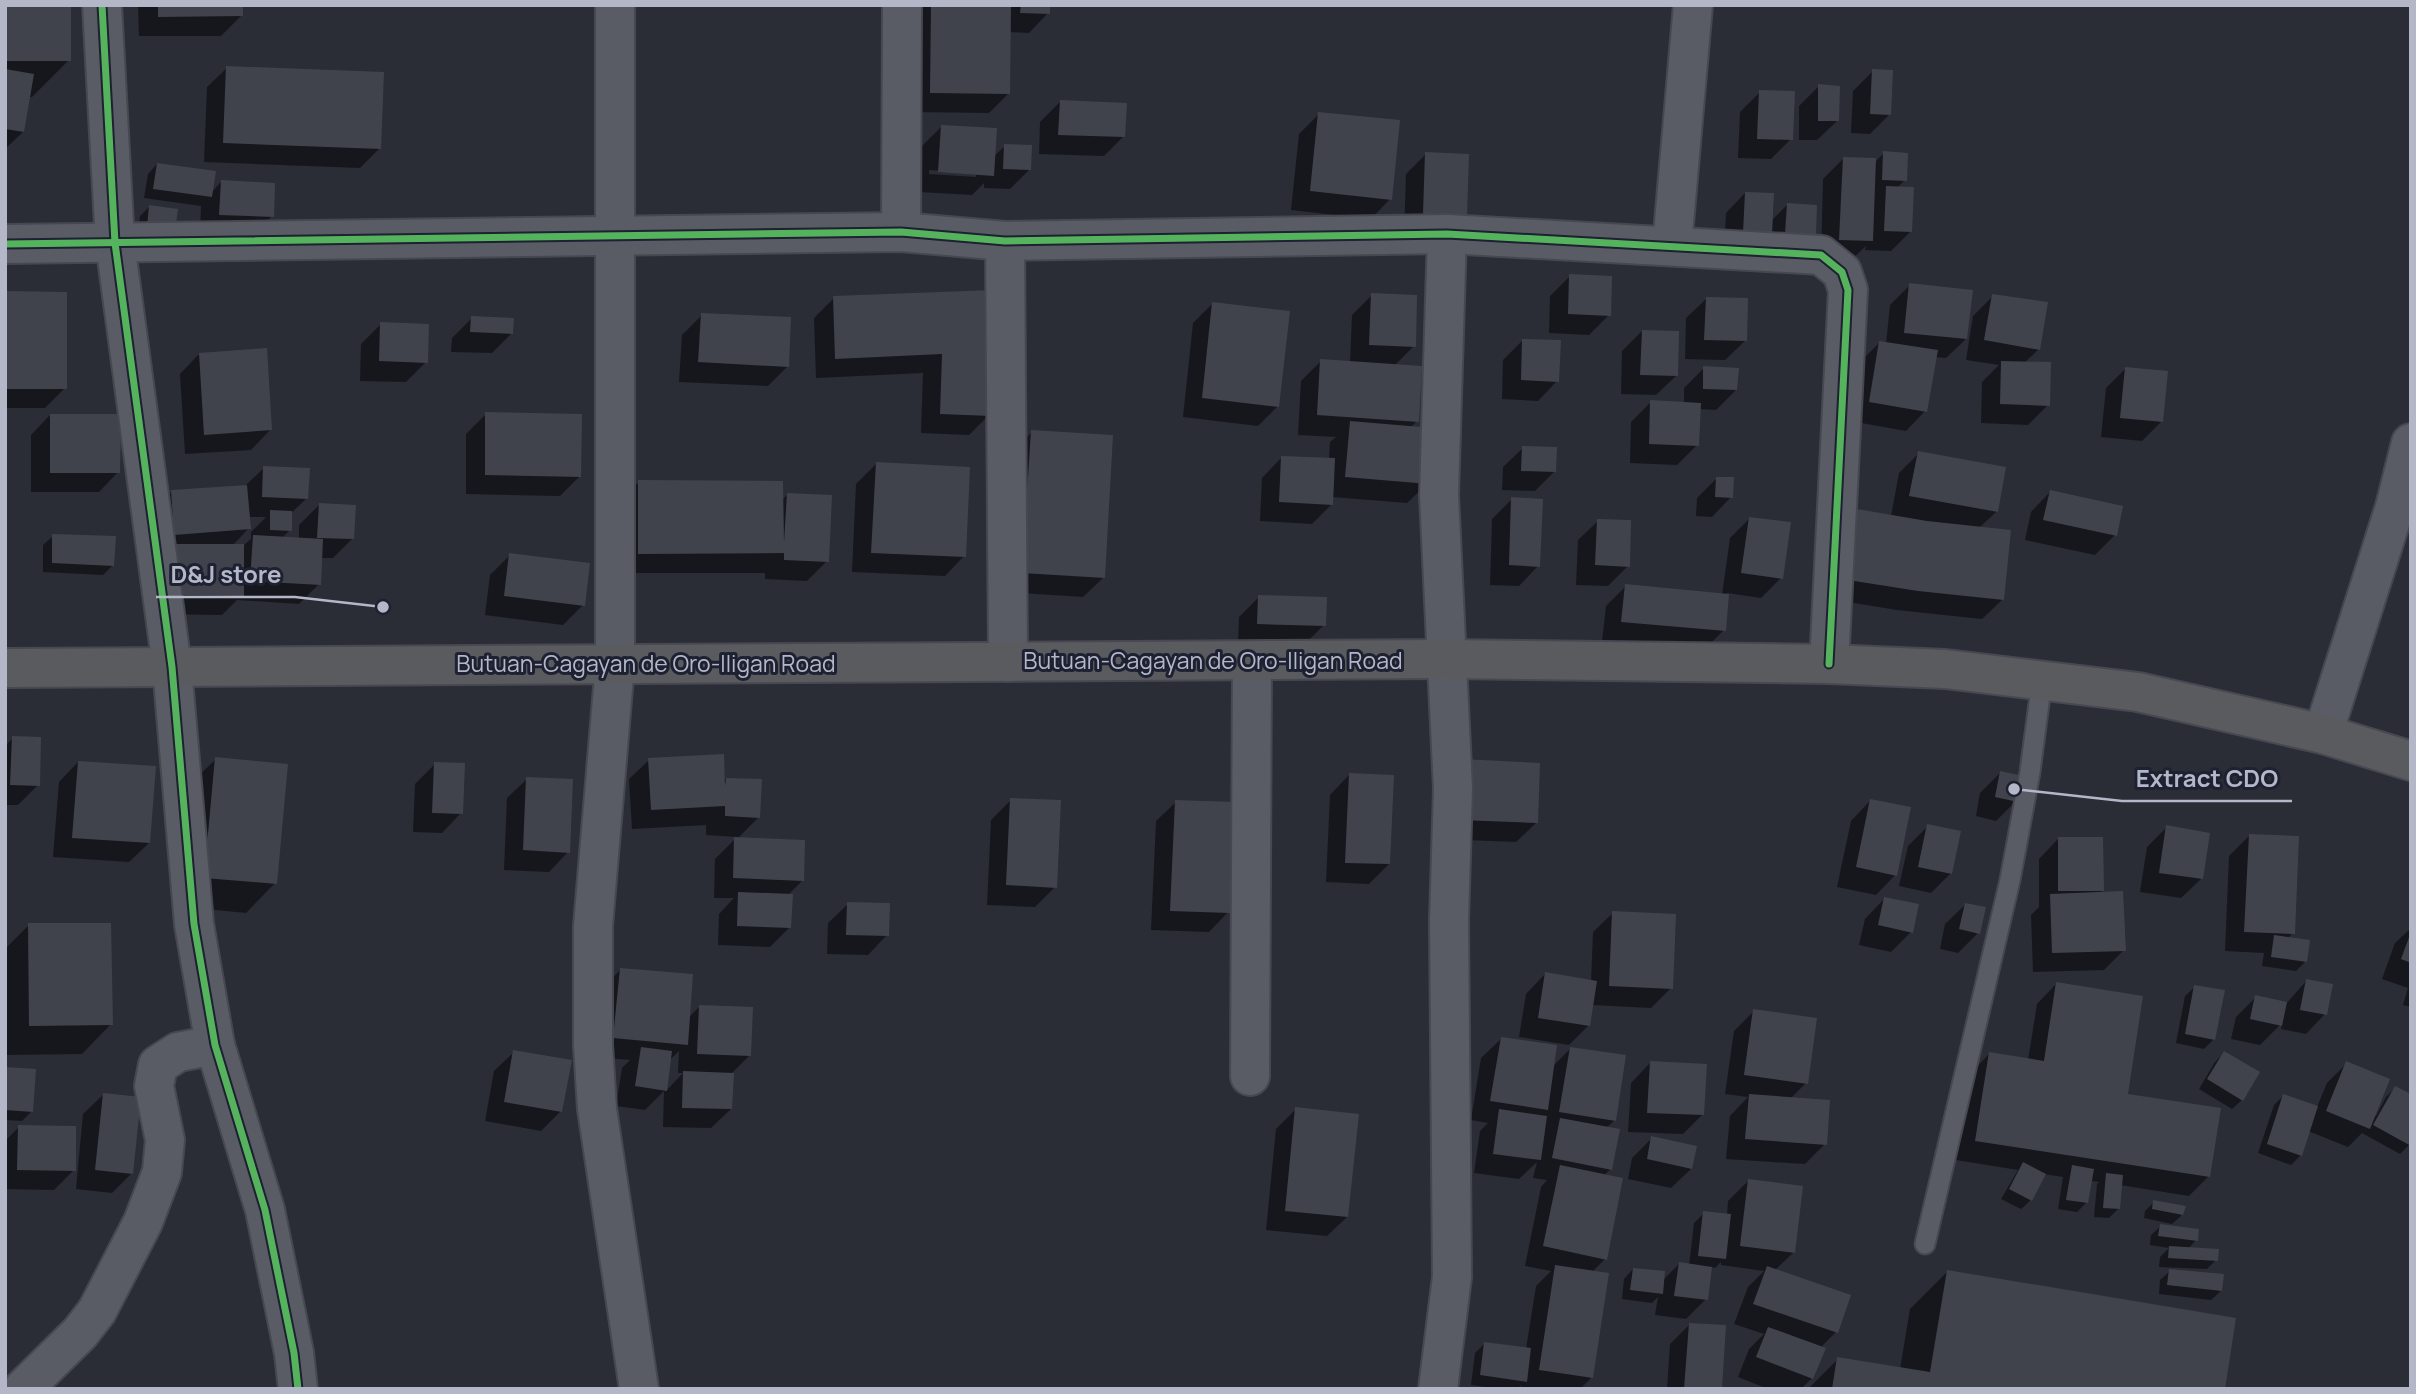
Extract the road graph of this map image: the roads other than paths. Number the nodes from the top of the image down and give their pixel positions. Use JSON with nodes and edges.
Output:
{"nodes":[{"id":1,"x":102,"y":5,"type":"edge"},
{"id":2,"x":615,"y":5,"type":"edge"},
{"id":3,"x":902,"y":5,"type":"edge"},
{"id":4,"x":1693,"y":5,"type":"edge"},
{"id":5,"x":901,"y":232,"type":"junction"},
{"id":6,"x":1447,"y":234,"type":"junction"},
{"id":7,"x":614,"y":235,"type":"junction"},
{"id":8,"x":1005,"y":241,"type":"junction"},
{"id":9,"x":115,"y":243,"type":"junction"},
{"id":10,"x":5,"y":244,"type":"edge"},
{"id":11,"x":1672,"y":246,"type":"junction"},
{"id":12,"x":2411,"y":443,"type":"edge"},
{"id":13,"x":2403,"y":509,"type":"edge"},
{"id":14,"x":1447,"y":659,"type":"junction"},
{"id":15,"x":1008,"y":662,"type":"junction"},
{"id":16,"x":1252,"y":662,"type":"junction"},
{"id":17,"x":615,"y":664,"type":"junction"},
{"id":18,"x":1829,"y":664,"type":"junction"},
{"id":19,"x":172,"y":667,"type":"junction"},
{"id":20,"x":5,"y":668,"type":"edge"},
{"id":21,"x":2042,"y":680,"type":"junction"},
{"id":22,"x":2323,"y":734,"type":"junction"},
{"id":23,"x":2411,"y":761,"type":"edge"},
{"id":24,"x":215,"y":1045,"type":"junction"},
{"id":25,"x":1250,"y":1076,"type":"dead end"},
{"id":26,"x":1925,"y":1244,"type":"dead end"},
{"id":27,"x":23,"y":1389,"type":"edge"},
{"id":28,"x":298,"y":1389,"type":"edge"},
{"id":29,"x":639,"y":1389,"type":"edge"},
{"id":30,"x":1438,"y":1389,"type":"edge"}],
"edges":[{"from":1,"to":9,"type":"street"},
{"from":2,"to":7,"type":"street"},
{"from":3,"to":5,"type":"street"},
{"from":4,"to":11,"type":"street"},
{"from":5,"to":7,"type":"street"},
{"from":5,"to":8,"type":"street"},
{"from":6,"to":8,"type":"street"},
{"from":6,"to":11,"type":"street"},
{"from":6,"to":14,"type":"street"},
{"from":7,"to":9,"type":"street"},
{"from":7,"to":17,"type":"street"},
{"from":8,"to":15,"type":"street"},
{"from":9,"to":10,"type":"street"},
{"from":9,"to":19,"type":"street"},
{"from":11,"to":18,"type":"street"},
{"from":12,"to":13,"type":"street"},
{"from":13,"to":22,"type":"street"},
{"from":14,"to":16,"type":"highway","name":"Butuan-Cagayan de Oro-Iligan Road"},
{"from":14,"to":18,"type":"highway","name":"Butuan-Cagayan de Oro-Iligan Road"},
{"from":14,"to":30,"type":"street"},
{"from":15,"to":16,"type":"highway","name":"Butuan-Cagayan de Oro-Iligan Road"},
{"from":15,"to":17,"type":"highway","name":"Butuan-Cagayan de Oro-Iligan Road"},
{"from":16,"to":25,"type":"street"},
{"from":17,"to":19,"type":"highway","name":"Butuan-Cagayan de Oro-Iligan Road"},
{"from":17,"to":29,"type":"street"},
{"from":18,"to":21,"type":"highway","name":"Butuan-Cagayan de Oro-Iligan Road"},
{"from":19,"to":20,"type":"highway","name":"Butuan-Cagayan de Oro-Iligan Road"},
{"from":19,"to":24,"type":"street"},
{"from":21,"to":22,"type":"highway","name":"Butuan-Cagayan de Oro-Iligan Road"},
{"from":21,"to":26,"type":"lane"},
{"from":22,"to":23,"type":"highway","name":"Butuan-Cagayan de Oro-Iligan Road"},
{"from":24,"to":27,"type":"street"},
{"from":24,"to":28,"type":"street"}]}
